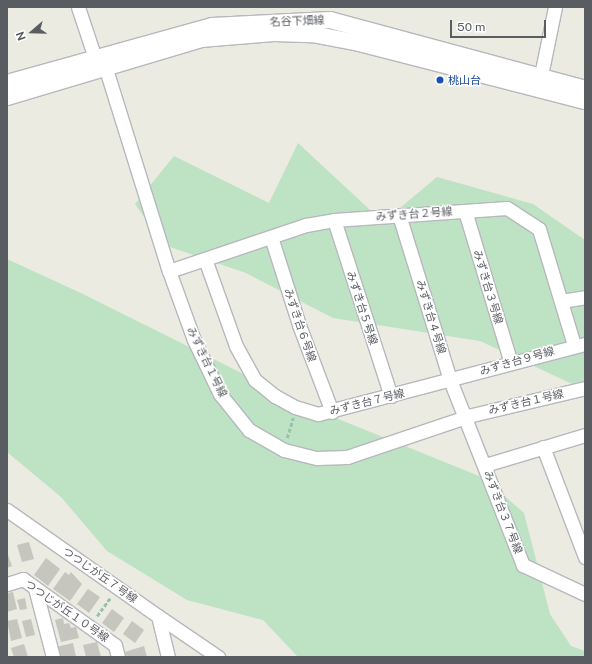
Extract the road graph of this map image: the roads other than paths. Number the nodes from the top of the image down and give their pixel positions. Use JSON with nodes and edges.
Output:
{"nodes":[{"id":1,"x":78,"y":7,"type":"edge"},
{"id":2,"x":555,"y":7,"type":"edge"},
{"id":3,"x":100,"y":64,"type":"junction"},
{"id":4,"x":7,"y":82,"type":"edge"},
{"id":5,"x":540,"y":83,"type":"junction"},
{"id":6,"x":585,"y":89,"type":"edge"},
{"id":7,"x":7,"y":96,"type":"edge"},
{"id":8,"x":585,"y":101,"type":"edge"},
{"id":9,"x":465,"y":211,"type":"junction"},
{"id":10,"x":399,"y":215,"type":"junction"},
{"id":11,"x":334,"y":220,"type":"junction"},
{"id":12,"x":271,"y":237,"type":"junction"},
{"id":13,"x":205,"y":259,"type":"junction"},
{"id":14,"x":169,"y":271,"type":"junction"},
{"id":15,"x":585,"y":297,"type":"edge"},
{"id":16,"x":561,"y":301,"type":"junction"},
{"id":17,"x":580,"y":345,"type":"edge"},
{"id":18,"x":511,"y":363,"type":"junction"},
{"id":19,"x":450,"y":380,"type":"junction"},
{"id":20,"x":585,"y":388,"type":"edge"},
{"id":21,"x":391,"y":396,"type":"junction"},
{"id":22,"x":332,"y":412,"type":"junction"},
{"id":23,"x":466,"y":417,"type":"junction"},
{"id":24,"x":585,"y":435,"type":"edge"},
{"id":25,"x":543,"y":448,"type":"junction"},
{"id":26,"x":485,"y":465,"type":"junction"},
{"id":27,"x":7,"y":510,"type":"edge"},
{"id":28,"x":585,"y":557,"type":"edge"},
{"id":29,"x":7,"y":584,"type":"edge"},
{"id":30,"x":35,"y":588,"type":"junction"},
{"id":31,"x":585,"y":594,"type":"edge"},
{"id":32,"x":158,"y":616,"type":"junction"},
{"id":33,"x":52,"y":657,"type":"edge"},
{"id":34,"x":118,"y":657,"type":"edge"},
{"id":35,"x":168,"y":657,"type":"edge"},
{"id":36,"x":218,"y":657,"type":"edge"}],
"edges":[{"from":1,"to":3,"type":"street","name":"みずき台１号線"},
{"from":2,"to":5,"type":"street"},
{"from":3,"to":4,"type":"street","name":"名谷下畑線"},
{"from":3,"to":5,"type":"street","name":"名谷下畑線"},
{"from":3,"to":7,"type":"street","name":"名谷下畑線"},
{"from":3,"to":14,"type":"street","name":"みずき台１号線"},
{"from":5,"to":6,"type":"street","name":"名谷下畑線"},
{"from":5,"to":8,"type":"street","name":"名谷下畑線"},
{"from":9,"to":10,"type":"street","name":"みずき台２号線"},
{"from":9,"to":16,"type":"street","name":"みずき台２号線"},
{"from":9,"to":18,"type":"street","name":"みずき台３号線"},
{"from":10,"to":11,"type":"street","name":"みずき台２号線"},
{"from":10,"to":19,"type":"street","name":"みずき台４号線"},
{"from":11,"to":12,"type":"street","name":"みずき台２号線"},
{"from":11,"to":21,"type":"street","name":"みずき台５号線"},
{"from":12,"to":13,"type":"street","name":"みずき台２号線"},
{"from":12,"to":22,"type":"street","name":"みずき台６号線"},
{"from":13,"to":14,"type":"street","name":"みずき台２号線"},
{"from":13,"to":22,"type":"street","name":"みずき台７号線"},
{"from":14,"to":23,"type":"street","name":"みずき台１号線"},
{"from":15,"to":16,"type":"street"},
{"from":16,"to":17,"type":"street","name":"みずき台２号線"},
{"from":17,"to":18,"type":"street","name":"みずき台９号線"},
{"from":18,"to":19,"type":"street","name":"みずき台９号線"},
{"from":19,"to":21,"type":"street","name":"みずき台７号線"},
{"from":19,"to":23,"type":"street","name":"みずき台４号線"},
{"from":20,"to":23,"type":"street","name":"みずき台１号線"},
{"from":21,"to":22,"type":"street","name":"みずき台７号線"},
{"from":23,"to":26,"type":"street","name":"みずき台３７号線"},
{"from":24,"to":25,"type":"street"},
{"from":25,"to":26,"type":"street"},
{"from":25,"to":28,"type":"street"},
{"from":26,"to":31,"type":"street","name":"みずき台３７号線"},
{"from":27,"to":32,"type":"street","name":"つつじが丘７号線"},
{"from":29,"to":30,"type":"street","name":"つつじが丘１０号線"},
{"from":30,"to":33,"type":"street"},
{"from":30,"to":34,"type":"street","name":"つつじが丘１０号線"},
{"from":32,"to":35,"type":"street"},
{"from":32,"to":36,"type":"street","name":"つつじが丘７号線"}]}
